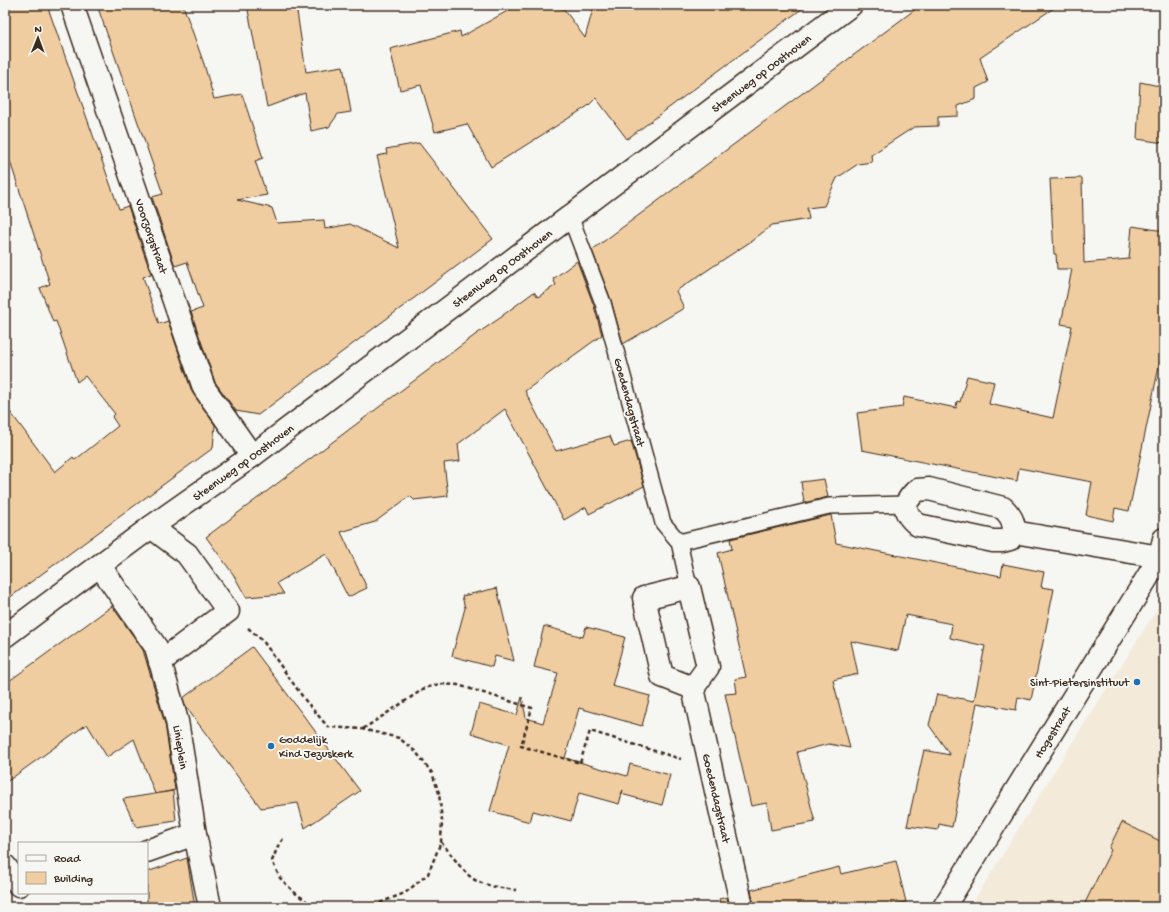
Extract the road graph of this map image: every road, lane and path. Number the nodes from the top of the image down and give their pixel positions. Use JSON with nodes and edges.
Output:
{"nodes":[{"id":1,"x":72,"y":5,"type":"edge"},
{"id":2,"x":851,"y":5,"type":"edge"},
{"id":3,"x":570,"y":216,"type":"junction"},
{"id":4,"x":252,"y":456,"type":"junction"},
{"id":5,"x":906,"y":504,"type":"junction"},
{"id":6,"x":151,"y":527,"type":"junction"},
{"id":7,"x":1014,"y":532,"type":"junction"},
{"id":8,"x":680,"y":542,"type":"junction"},
{"id":9,"x":1162,"y":548,"type":"edge"},
{"id":10,"x":100,"y":566,"type":"junction"},
{"id":11,"x":690,"y":587,"type":"junction"},
{"id":12,"x":228,"y":611,"type":"junction"},
{"id":13,"x":5,"y":636,"type":"edge"},
{"id":14,"x":160,"y":662,"type":"junction"},
{"id":15,"x":693,"y":688,"type":"junction"},
{"id":16,"x":362,"y":729,"type":"junction"},
{"id":17,"x":710,"y":768,"type":"junction"},
{"id":18,"x":195,"y":834,"type":"junction"},
{"id":19,"x":283,"y":839,"type":"dead end"},
{"id":20,"x":441,"y":842,"type":"junction"},
{"id":21,"x":148,"y":851,"type":"edge"},
{"id":22,"x":5,"y":866,"type":"edge"},
{"id":23,"x":18,"y":884,"type":"edge"},
{"id":24,"x":517,"y":890,"type":"dead end"},
{"id":25,"x":313,"y":906,"type":"junction"},
{"id":26,"x":210,"y":907,"type":"edge"},
{"id":27,"x":296,"y":907,"type":"edge"},
{"id":28,"x":326,"y":907,"type":"edge"},
{"id":29,"x":369,"y":907,"type":"edge"},
{"id":30,"x":742,"y":907,"type":"edge"},
{"id":31,"x":944,"y":907,"type":"edge"}],
"edges":[{"from":1,"to":4,"type":"street","name":"Voorzorgstraat"},
{"from":2,"to":3,"type":"street","name":"Steenweg op Oosthoven"},
{"from":3,"to":4,"type":"street","name":"Steenweg op Oosthoven"},
{"from":3,"to":8,"type":"lane","name":"Goedendagstraat"},
{"from":4,"to":6,"type":"street","name":"Steenweg op Oosthoven"},
{"from":5,"to":7,"type":"street"},
{"from":5,"to":7,"type":"street"},
{"from":5,"to":8,"type":"lane"},
{"from":6,"to":10,"type":"street","name":"Steenweg op Oosthoven"},
{"from":6,"to":12,"type":"street"},
{"from":7,"to":9,"type":"street","name":"Hogestraat"},
{"from":8,"to":11,"type":"lane","name":"Goedendagstraat"},
{"from":9,"to":31,"type":"street","name":"Hogestraat"},
{"from":10,"to":13,"type":"street","name":"Steenweg op Oosthoven"},
{"from":10,"to":14,"type":"street"},
{"from":11,"to":15,"type":"street","name":"Goedendagstraat"},
{"from":11,"to":15,"type":"street"},
{"from":12,"to":14,"type":"street"},
{"from":12,"to":16,"type":"path"},
{"from":14,"to":18,"type":"street","name":"Linieplein"},
{"from":15,"to":17,"type":"street","name":"Goedendagstraat"},
{"from":16,"to":17,"type":"path"},
{"from":16,"to":20,"type":"path"},
{"from":17,"to":30,"type":"street","name":"Goedendagstraat"},
{"from":18,"to":21,"type":"street"},
{"from":18,"to":26,"type":"street","name":"Linieplein"},
{"from":19,"to":25,"type":"path"},
{"from":20,"to":24,"type":"path"},
{"from":20,"to":29,"type":"path"},
{"from":22,"to":23,"type":"street"},
{"from":25,"to":27,"type":"path"},
{"from":25,"to":28,"type":"path"}]}
